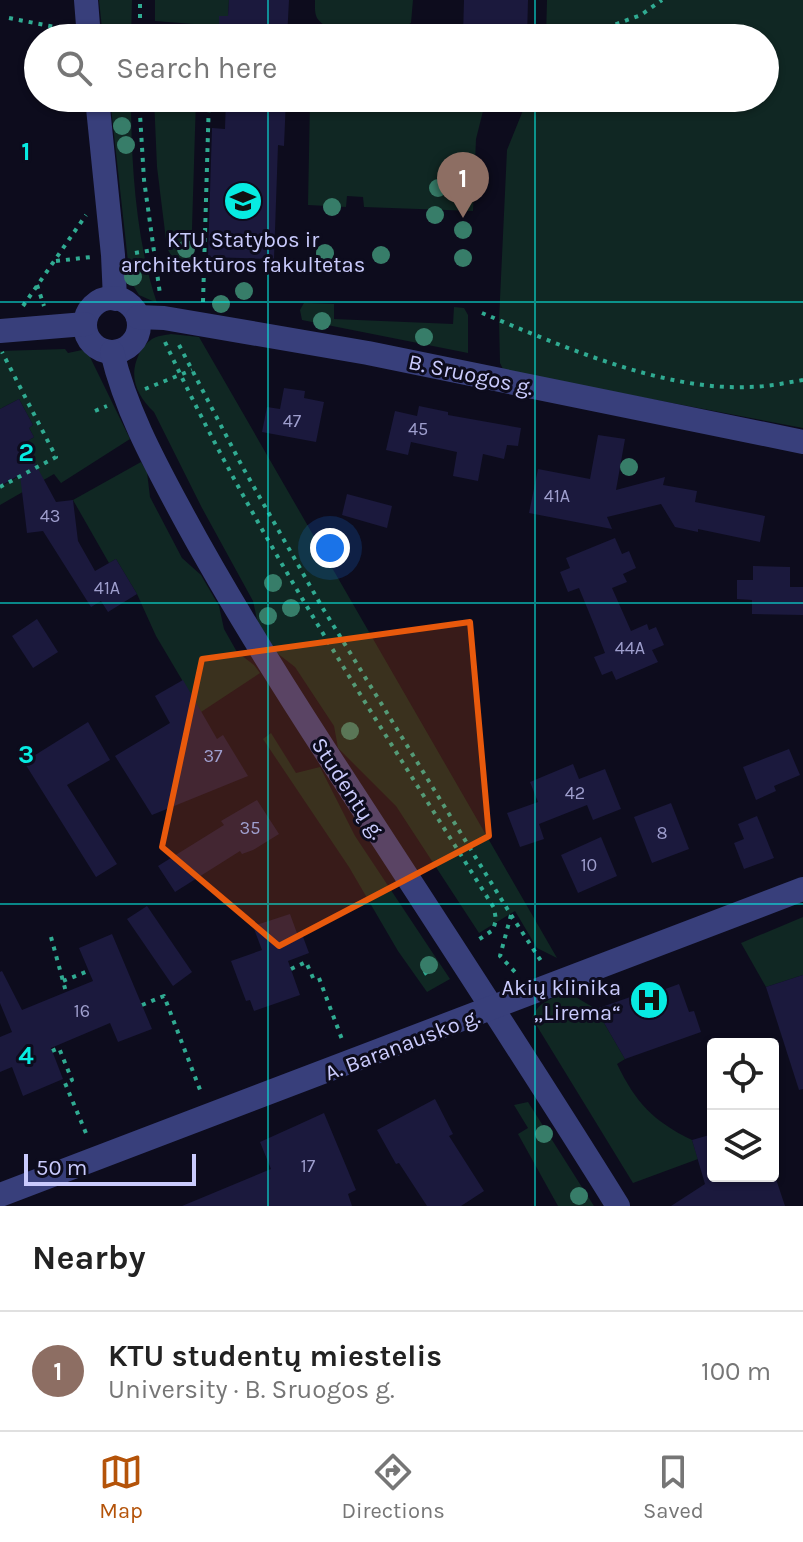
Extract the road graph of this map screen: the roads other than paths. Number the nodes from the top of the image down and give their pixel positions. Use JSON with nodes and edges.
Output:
{"nodes":[{"id":1,"x":86,"y":0,"type":"edge"},
{"id":2,"x":88,"y":24,"type":"edge"},
{"id":3,"x":98,"y":112,"type":"edge"},
{"id":4,"x":115,"y":299,"type":"junction"},
{"id":5,"x":138,"y":317,"type":"junction"},
{"id":6,"x":85,"y":324,"type":"junction"},
{"id":7,"x":2,"y":337,"type":"edge"},
{"id":8,"x":112,"y":352,"type":"junction"},
{"id":9,"x":803,"y":442,"type":"edge"},
{"id":10,"x":803,"y":889,"type":"edge"},
{"id":11,"x":493,"y":1009,"type":"junction"},
{"id":12,"x":1,"y":1201,"type":"edge"},
{"id":13,"x":618,"y":1206,"type":"edge"}],
"edges":[{"from":1,"to":2,"type":"street"},
{"from":3,"to":4,"type":"street"},
{"from":4,"to":5,"type":"street"},
{"from":4,"to":6,"type":"street"},
{"from":5,"to":8,"type":"street"},
{"from":5,"to":9,"type":"street","name":"B. Sruogos g."},
{"from":6,"to":7,"type":"street"},
{"from":6,"to":8,"type":"street"},
{"from":8,"to":11,"type":"street","name":"Studentų g."},
{"from":10,"to":11,"type":"street","name":"A. Baranausko g."},
{"from":11,"to":12,"type":"street","name":"A. Baranausko g."},
{"from":11,"to":13,"type":"street","name":"Studentų g."}]}
